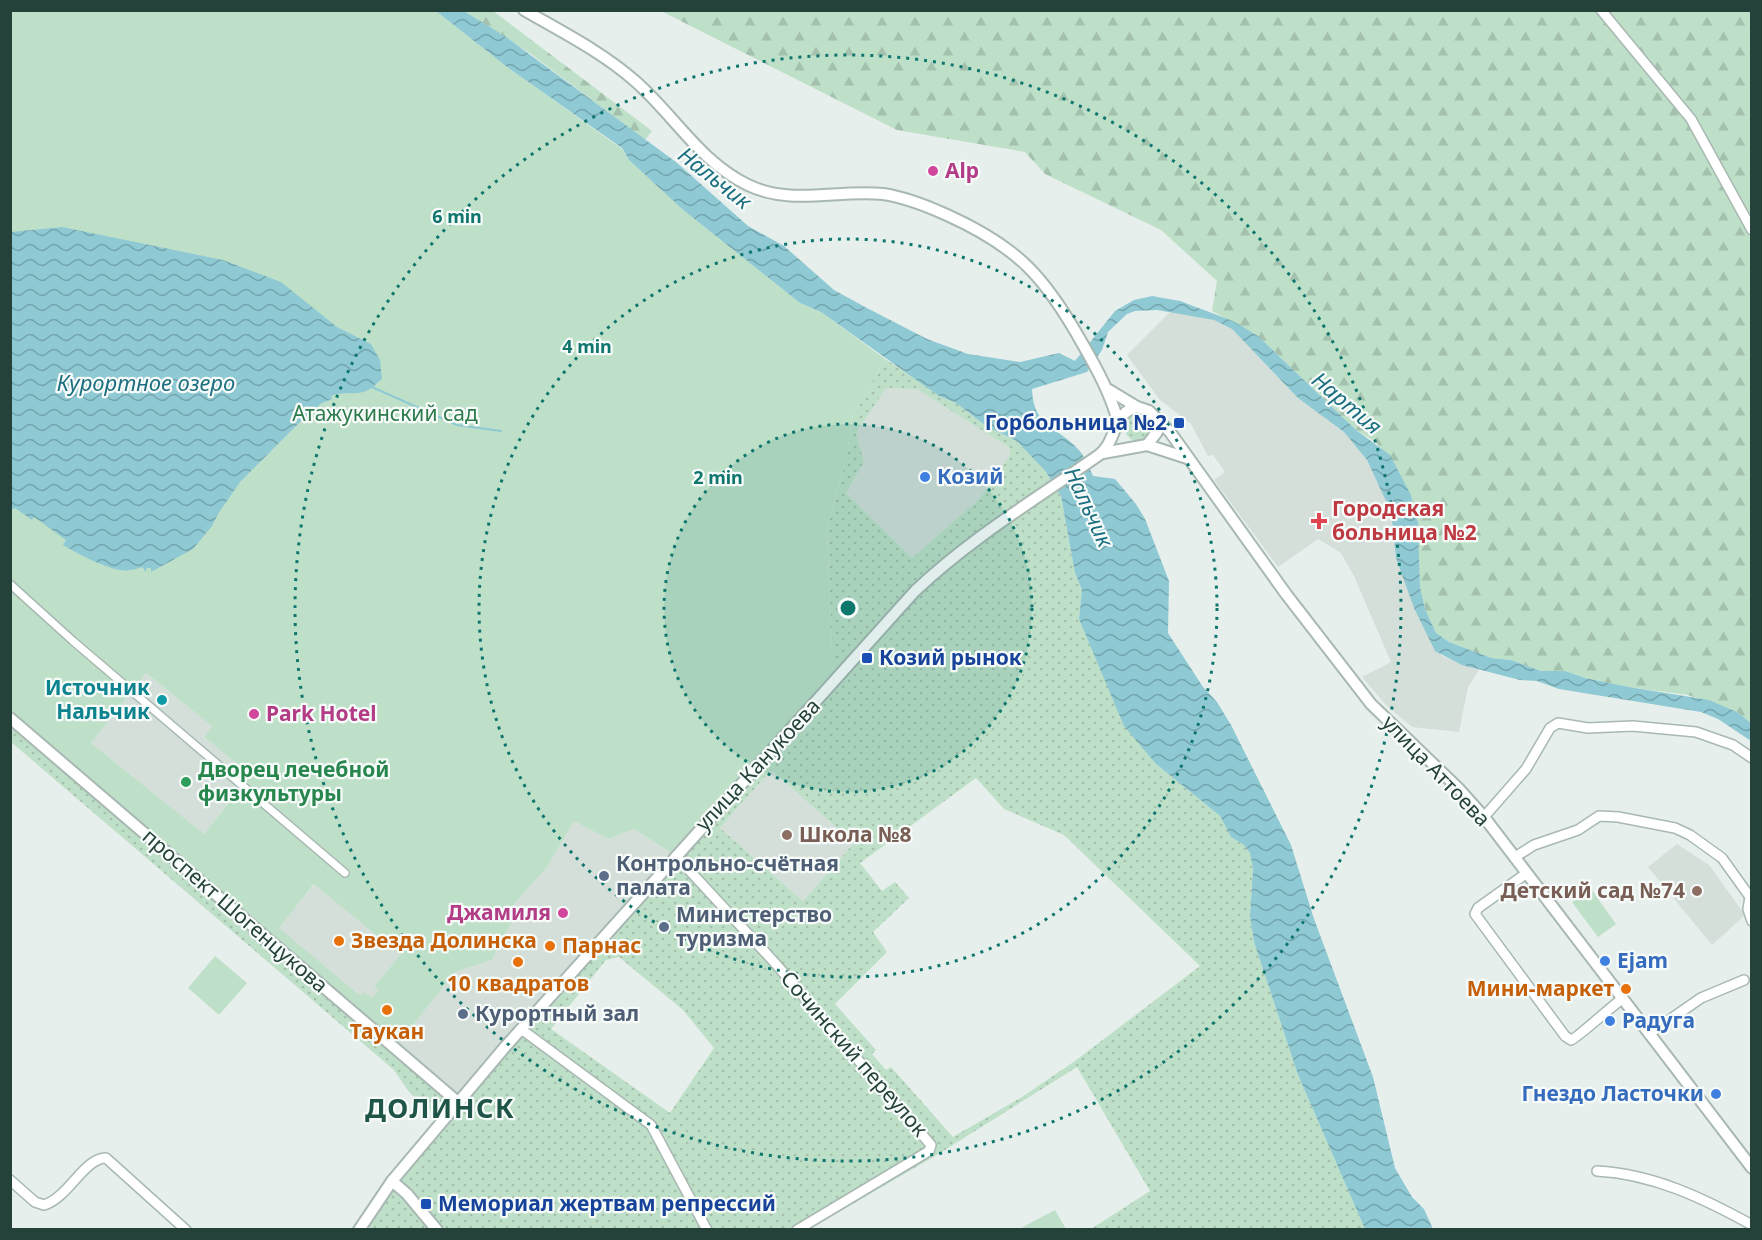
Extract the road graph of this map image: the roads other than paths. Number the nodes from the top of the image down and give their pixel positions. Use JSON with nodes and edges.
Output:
{"nodes":[{"id":1,"x":524,"y":10,"type":"edge"},
{"id":2,"x":1601,"y":10,"type":"edge"},
{"id":3,"x":1752,"y":230,"type":"edge"},
{"id":4,"x":1109,"y":390,"type":"junction"},
{"id":5,"x":1137,"y":407,"type":"junction"},
{"id":6,"x":1154,"y":416,"type":"junction"},
{"id":7,"x":1118,"y":424,"type":"junction"},
{"id":8,"x":1142,"y":446,"type":"junction"},
{"id":9,"x":1103,"y":453,"type":"junction"},
{"id":10,"x":1187,"y":458,"type":"junction"},
{"id":11,"x":10,"y":584,"type":"edge"},
{"id":12,"x":10,"y":718,"type":"edge"},
{"id":13,"x":1752,"y":758,"type":"edge"},
{"id":14,"x":1484,"y":817,"type":"junction"},
{"id":15,"x":675,"y":856,"type":"junction"},
{"id":16,"x":1515,"y":857,"type":"junction"},
{"id":17,"x":345,"y":873,"type":"dead end"},
{"id":18,"x":1527,"y":873,"type":"junction"},
{"id":19,"x":1752,"y":921,"type":"edge"},
{"id":20,"x":1744,"y":980,"type":"dead end"},
{"id":21,"x":1622,"y":999,"type":"junction"},
{"id":22,"x":521,"y":1029,"type":"junction"},
{"id":23,"x":1649,"y":1034,"type":"junction"},
{"id":24,"x":459,"y":1104,"type":"junction"},
{"id":25,"x":1752,"y":1168,"type":"edge"},
{"id":26,"x":1597,"y":1171,"type":"dead end"},
{"id":27,"x":10,"y":1180,"type":"edge"},
{"id":28,"x":392,"y":1181,"type":"junction"},
{"id":29,"x":1752,"y":1225,"type":"edge"},
{"id":30,"x":186,"y":1230,"type":"edge"},
{"id":31,"x":359,"y":1230,"type":"edge"},
{"id":32,"x":437,"y":1230,"type":"edge"},
{"id":33,"x":707,"y":1230,"type":"edge"},
{"id":34,"x":797,"y":1230,"type":"edge"}],
"edges":[{"from":1,"to":4,"type":"street"},
{"from":2,"to":3,"type":"street"},
{"from":4,"to":5,"type":"street"},
{"from":4,"to":7,"type":"street"},
{"from":5,"to":6,"type":"street"},
{"from":5,"to":7,"type":"street"},
{"from":6,"to":8,"type":"street"},
{"from":6,"to":10,"type":"street","name":"улица Аттоева"},
{"from":7,"to":8,"type":"street"},
{"from":7,"to":9,"type":"street"},
{"from":8,"to":9,"type":"street"},
{"from":8,"to":10,"type":"street"},
{"from":9,"to":15,"type":"street","name":"улица Канукоева"},
{"from":10,"to":14,"type":"street","name":"улица Аттоева"},
{"from":11,"to":17,"type":"street"},
{"from":12,"to":24,"type":"street","name":"проспект Шогенцукова"},
{"from":13,"to":14,"type":"street"},
{"from":14,"to":16,"type":"street","name":"улица Аттоева"},
{"from":15,"to":22,"type":"street","name":"улица Канукоева"},
{"from":15,"to":34,"type":"street","name":"Сочинский переулок"},
{"from":16,"to":18,"type":"street","name":"улица Аттоева"},
{"from":16,"to":19,"type":"street"},
{"from":18,"to":21,"type":"street","name":"улица Аттоева"},
{"from":18,"to":21,"type":"street"},
{"from":20,"to":23,"type":"street"},
{"from":21,"to":23,"type":"street","name":"улица Аттоева"},
{"from":22,"to":24,"type":"street","name":"улица Канукоева"},
{"from":22,"to":33,"type":"street"},
{"from":23,"to":25,"type":"street","name":"улица Аттоева"},
{"from":24,"to":28,"type":"street","name":"улица Канукоева"},
{"from":26,"to":29,"type":"street"},
{"from":27,"to":30,"type":"street"},
{"from":28,"to":31,"type":"street","name":"улица Канукоева"},
{"from":28,"to":32,"type":"street"}]}
